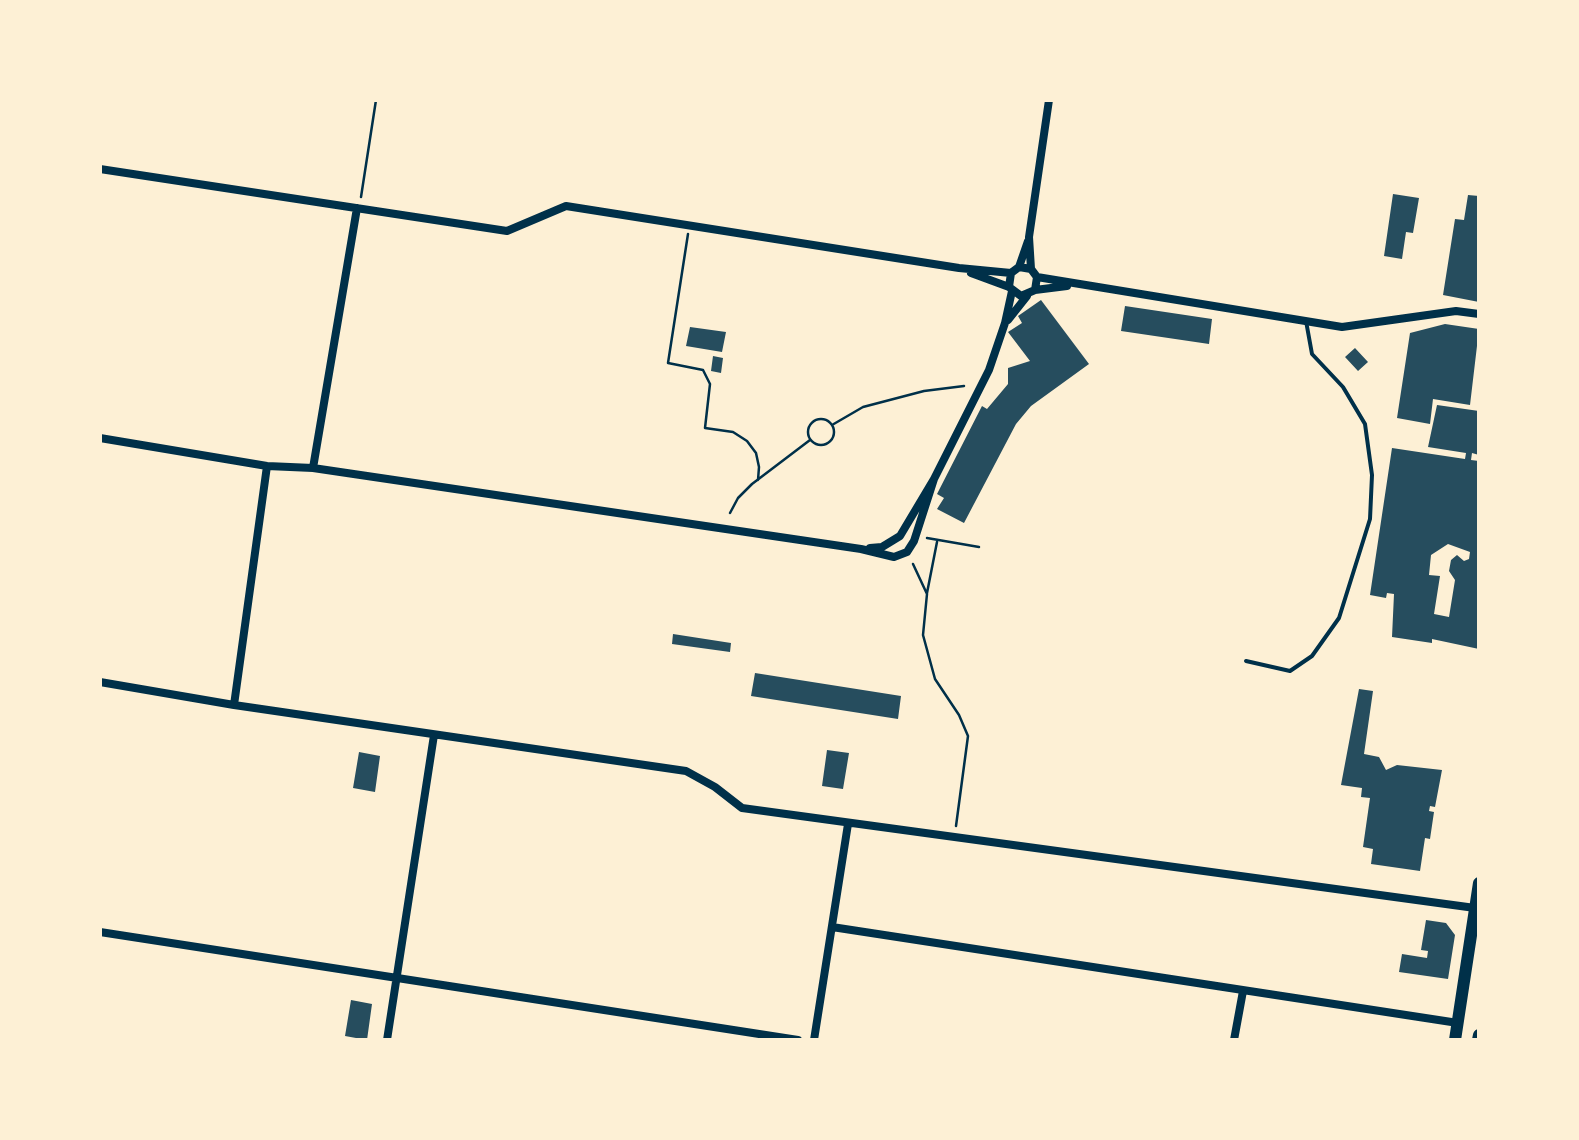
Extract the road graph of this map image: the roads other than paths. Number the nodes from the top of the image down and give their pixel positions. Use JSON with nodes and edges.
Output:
{"nodes":[{"id":1,"x":1049,"y":100,"type":"edge"},
{"id":2,"x":100,"y":169,"type":"edge"},
{"id":3,"x":358,"y":208,"type":"junction"},
{"id":4,"x":1030,"y":237,"type":"junction"},
{"id":5,"x":960,"y":268,"type":"junction"},
{"id":6,"x":1015,"y":270,"type":"junction"},
{"id":7,"x":1034,"y":273,"type":"junction"},
{"id":8,"x":1074,"y":285,"type":"junction"},
{"id":9,"x":1011,"y":289,"type":"junction"},
{"id":10,"x":1031,"y":293,"type":"junction"},
{"id":11,"x":1479,"y":314,"type":"edge"},
{"id":12,"x":1306,"y":321,"type":"junction"},
{"id":13,"x":1006,"y":324,"type":"junction"},
{"id":14,"x":100,"y":438,"type":"edge"},
{"id":15,"x":266,"y":466,"type":"junction"},
{"id":16,"x":314,"y":468,"type":"junction"},
{"id":17,"x":934,"y":479,"type":"junction"},
{"id":18,"x":861,"y":549,"type":"junction"},
{"id":19,"x":1246,"y":661,"type":"dead end"},
{"id":20,"x":100,"y":682,"type":"edge"},
{"id":21,"x":234,"y":705,"type":"junction"},
{"id":22,"x":434,"y":735,"type":"junction"},
{"id":23,"x":848,"y":824,"type":"junction"},
{"id":24,"x":1479,"y":883,"type":"edge"},
{"id":25,"x":1475,"y":908,"type":"junction"},
{"id":26,"x":832,"y":927,"type":"junction"},
{"id":27,"x":100,"y":932,"type":"edge"},
{"id":28,"x":396,"y":977,"type":"junction"},
{"id":29,"x":1243,"y":990,"type":"junction"},
{"id":30,"x":1458,"y":1023,"type":"junction"},
{"id":31,"x":387,"y":1040,"type":"edge"},
{"id":32,"x":798,"y":1040,"type":"edge"},
{"id":33,"x":814,"y":1040,"type":"edge"},
{"id":34,"x":1234,"y":1040,"type":"edge"},
{"id":35,"x":1455,"y":1040,"type":"edge"}],
"edges":[{"from":1,"to":4,"type":"street"},
{"from":2,"to":3,"type":"street"},
{"from":3,"to":5,"type":"street"},
{"from":3,"to":16,"type":"street"},
{"from":4,"to":6,"type":"street"},
{"from":4,"to":7,"type":"street"},
{"from":5,"to":6,"type":"street"},
{"from":5,"to":9,"type":"street"},
{"from":6,"to":7,"type":"street"},
{"from":6,"to":9,"type":"street"},
{"from":7,"to":8,"type":"street"},
{"from":7,"to":10,"type":"street"},
{"from":8,"to":10,"type":"street"},
{"from":8,"to":12,"type":"street"},
{"from":9,"to":10,"type":"street"},
{"from":9,"to":13,"type":"street"},
{"from":10,"to":13,"type":"street"},
{"from":11,"to":12,"type":"street"},
{"from":12,"to":19,"type":"lane"},
{"from":13,"to":17,"type":"street"},
{"from":14,"to":15,"type":"street"},
{"from":15,"to":16,"type":"street"},
{"from":15,"to":21,"type":"street"},
{"from":16,"to":18,"type":"street"},
{"from":17,"to":18,"type":"street"},
{"from":17,"to":18,"type":"street"},
{"from":20,"to":21,"type":"street"},
{"from":21,"to":22,"type":"street"},
{"from":22,"to":23,"type":"street"},
{"from":22,"to":28,"type":"street"},
{"from":23,"to":25,"type":"street"},
{"from":23,"to":26,"type":"street"},
{"from":24,"to":25,"type":"highway"},
{"from":25,"to":30,"type":"highway"},
{"from":26,"to":29,"type":"street"},
{"from":26,"to":33,"type":"street"},
{"from":27,"to":28,"type":"street"},
{"from":28,"to":31,"type":"street"},
{"from":28,"to":32,"type":"street"},
{"from":29,"to":30,"type":"street"},
{"from":29,"to":34,"type":"street"},
{"from":30,"to":35,"type":"highway"}]}
